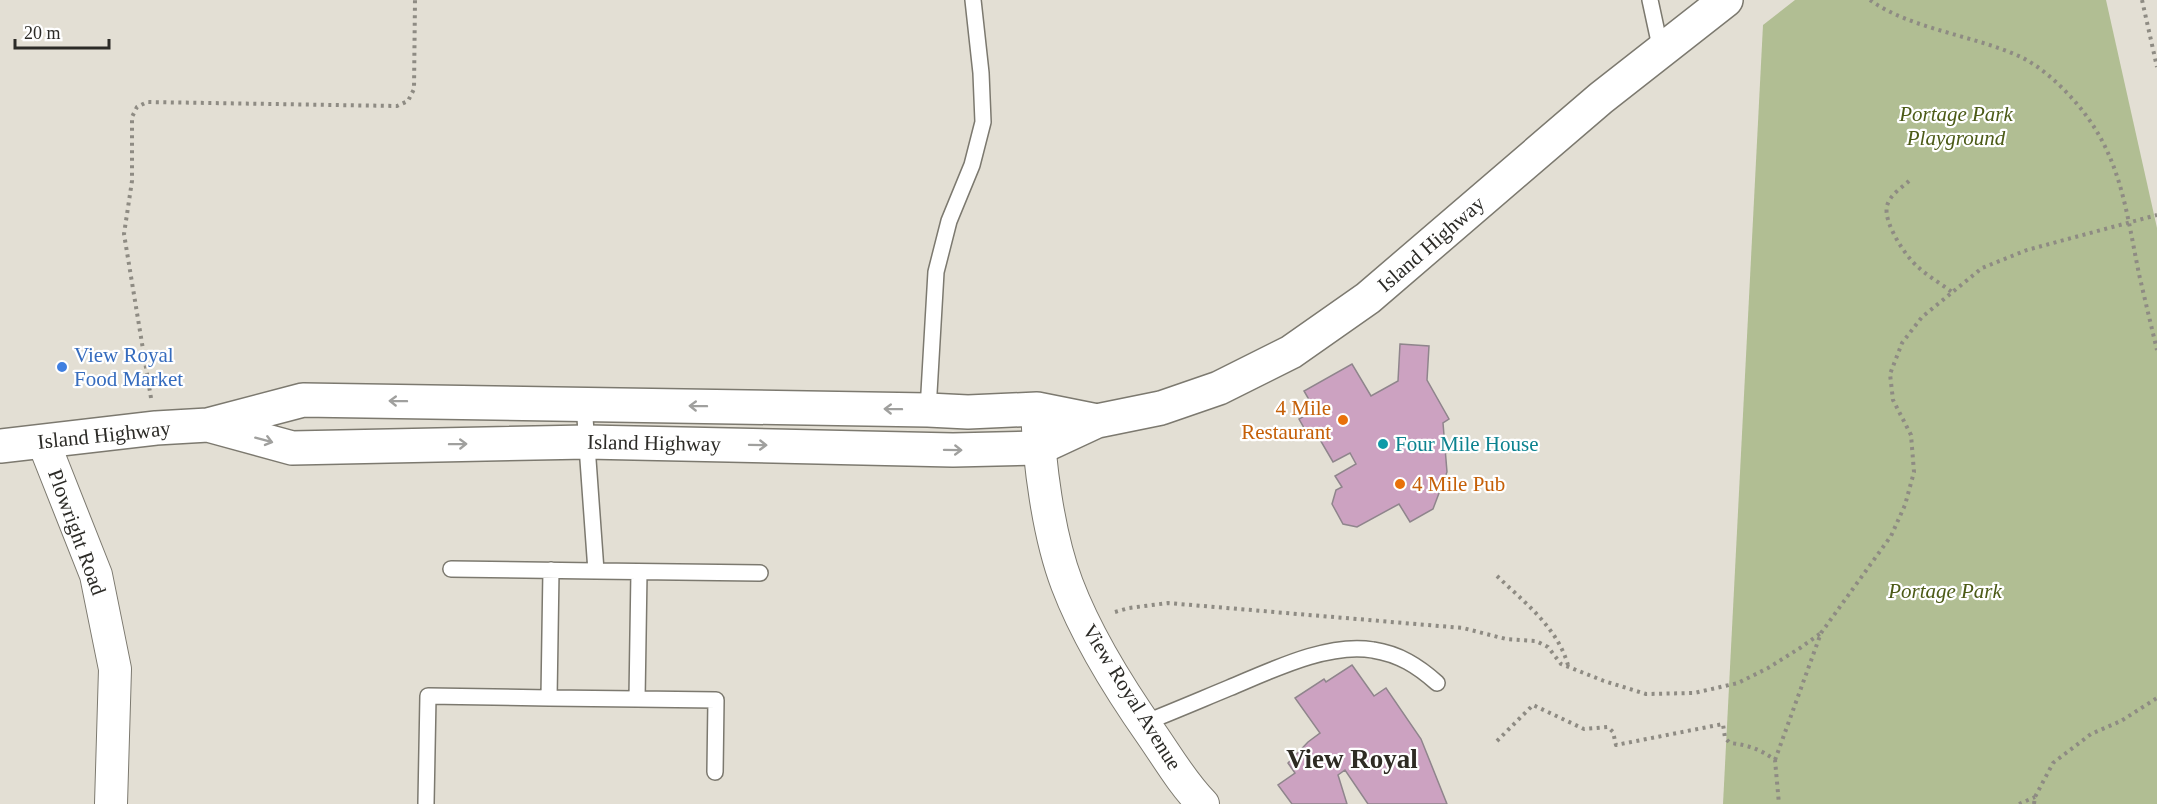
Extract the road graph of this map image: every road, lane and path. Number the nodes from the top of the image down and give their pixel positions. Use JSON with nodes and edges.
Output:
{"nodes":[{"id":1,"x":415,"y":0,"type":"edge"},
{"id":2,"x":973,"y":0,"type":"edge"},
{"id":3,"x":1650,"y":0,"type":"edge"},
{"id":4,"x":1726,"y":0,"type":"edge"},
{"id":5,"x":1870,"y":0,"type":"edge"},
{"id":6,"x":2142,"y":0,"type":"edge"},
{"id":7,"x":1661,"y":51,"type":"junction"},
{"id":8,"x":2157,"y":67,"type":"edge"},
{"id":9,"x":1909,"y":181,"type":"dead end"},
{"id":10,"x":2157,"y":215,"type":"edge"},
{"id":11,"x":2129,"y":221,"type":"junction"},
{"id":12,"x":1952,"y":292,"type":"junction"},
{"id":13,"x":2157,"y":350,"type":"edge"},
{"id":14,"x":584,"y":404,"type":"junction"},
{"id":15,"x":1037,"y":409,"type":"junction"},
{"id":16,"x":928,"y":410,"type":"junction"},
{"id":17,"x":1097,"y":421,"type":"junction"},
{"id":18,"x":207,"y":425,"type":"junction"},
{"id":19,"x":156,"y":428,"type":"junction"},
{"id":20,"x":43,"y":441,"type":"junction"},
{"id":21,"x":587,"y":442,"type":"junction"},
{"id":22,"x":0,"y":446,"type":"edge"},
{"id":23,"x":1039,"y":448,"type":"junction"},
{"id":24,"x":451,"y":569,"type":"dead end"},
{"id":25,"x":551,"y":570,"type":"junction"},
{"id":26,"x":596,"y":571,"type":"junction"},
{"id":27,"x":639,"y":572,"type":"junction"},
{"id":28,"x":760,"y":573,"type":"dead end"},
{"id":29,"x":1497,"y":576,"type":"dead end"},
{"id":30,"x":1084,"y":622,"type":"junction"},
{"id":31,"x":1821,"y":633,"type":"junction"},
{"id":32,"x":1568,"y":666,"type":"junction"},
{"id":33,"x":1437,"y":683,"type":"dead end"},
{"id":34,"x":549,"y":698,"type":"junction"},
{"id":35,"x":2157,"y":698,"type":"edge"},
{"id":36,"x":637,"y":699,"type":"junction"},
{"id":37,"x":1144,"y":723,"type":"junction"},
{"id":38,"x":1497,"y":741,"type":"dead end"},
{"id":39,"x":1775,"y":760,"type":"junction"},
{"id":40,"x":715,"y":771,"type":"dead end"},
{"id":41,"x":2035,"y":797,"type":"junction"},
{"id":42,"x":1193,"y":801,"type":"edge"},
{"id":43,"x":426,"y":803,"type":"edge"},
{"id":44,"x":111,"y":804,"type":"edge"},
{"id":45,"x":1779,"y":804,"type":"edge"},
{"id":46,"x":2019,"y":804,"type":"edge"},
{"id":47,"x":2034,"y":804,"type":"edge"}],
"edges":[{"from":1,"to":19,"type":"path"},
{"from":2,"to":16,"type":"lane"},
{"from":3,"to":7,"type":"lane"},
{"from":4,"to":7,"type":"main road","name":"Island Highway"},
{"from":5,"to":11,"type":"path"},
{"from":6,"to":8,"type":"path"},
{"from":7,"to":17,"type":"main road","name":"Island Highway"},
{"from":9,"to":12,"type":"path"},
{"from":10,"to":11,"type":"path"},
{"from":11,"to":12,"type":"path"},
{"from":11,"to":13,"type":"path"},
{"from":12,"to":31,"type":"path"},
{"from":16,"to":14,"type":"main road","name":"Island Highway","one_way":true},
{"from":14,"to":18,"type":"main road","name":"Island Highway","one_way":true},
{"from":14,"to":21,"type":"lane"},
{"from":15,"to":16,"type":"main road","name":"Island Highway"},
{"from":15,"to":17,"type":"main road","name":"Island Highway"},
{"from":15,"to":23,"type":"street","name":"View Royal Avenue"},
{"from":17,"to":23,"type":"main road","name":"Island Highway"},
{"from":18,"to":19,"type":"main road","name":"Island Highway"},
{"from":18,"to":21,"type":"main road","name":"Island Highway","one_way":true},
{"from":19,"to":20,"type":"main road","name":"Island Highway"},
{"from":20,"to":22,"type":"main road","name":"Island Highway"},
{"from":20,"to":44,"type":"street","name":"Plowright Road"},
{"from":21,"to":23,"type":"main road","name":"Island Highway","one_way":true},
{"from":21,"to":26,"type":"lane"},
{"from":23,"to":30,"type":"street","name":"View Royal Avenue"},
{"from":24,"to":25,"type":"lane"},
{"from":25,"to":26,"type":"lane"},
{"from":25,"to":34,"type":"lane"},
{"from":26,"to":27,"type":"lane"},
{"from":27,"to":28,"type":"lane"},
{"from":27,"to":36,"type":"lane"},
{"from":29,"to":32,"type":"path"},
{"from":30,"to":32,"type":"path"},
{"from":30,"to":37,"type":"street","name":"View Royal Avenue"},
{"from":31,"to":32,"type":"path"},
{"from":31,"to":39,"type":"path"},
{"from":33,"to":37,"type":"lane"},
{"from":34,"to":36,"type":"lane"},
{"from":34,"to":43,"type":"lane"},
{"from":35,"to":41,"type":"path"},
{"from":36,"to":40,"type":"lane"},
{"from":37,"to":42,"type":"street","name":"View Royal Avenue"},
{"from":38,"to":39,"type":"path"},
{"from":39,"to":45,"type":"path"},
{"from":41,"to":46,"type":"path"},
{"from":41,"to":47,"type":"path"}]}
